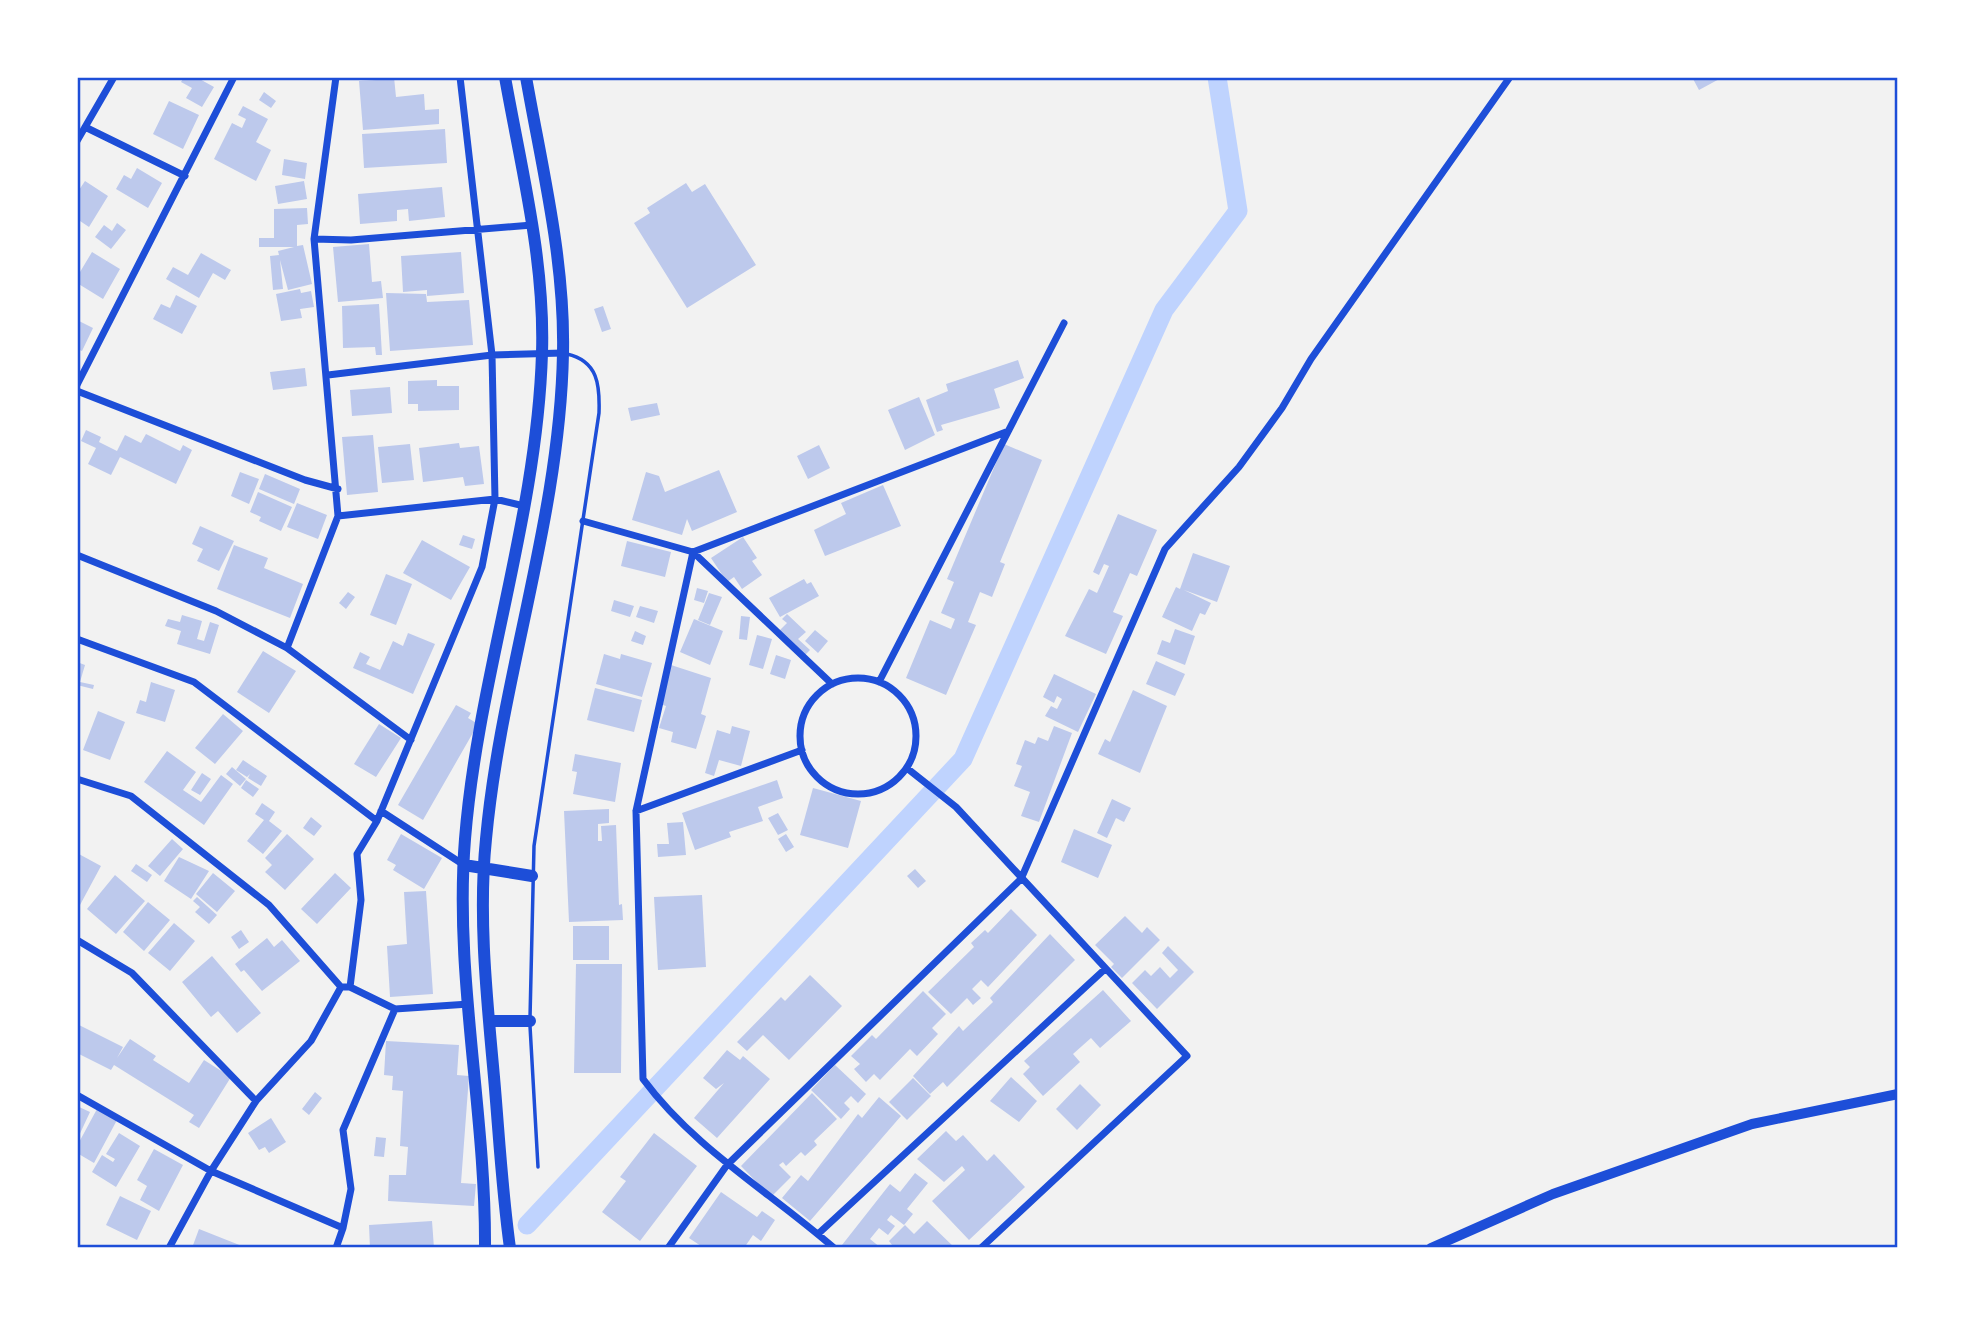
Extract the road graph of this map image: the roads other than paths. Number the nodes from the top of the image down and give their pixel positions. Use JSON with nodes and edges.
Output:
{"nodes":[{"id":1,"x":114,"y":77,"type":"edge"},
{"id":2,"x":234,"y":77,"type":"edge"},
{"id":3,"x":336,"y":77,"type":"edge"},
{"id":4,"x":460,"y":77,"type":"edge"},
{"id":5,"x":505,"y":77,"type":"edge"},
{"id":6,"x":526,"y":77,"type":"edge"},
{"id":7,"x":1510,"y":77,"type":"edge"},
{"id":8,"x":85,"y":127,"type":"junction"},
{"id":9,"x":77,"y":141,"type":"edge"},
{"id":10,"x":185,"y":176,"type":"junction"},
{"id":11,"x":532,"y":225,"type":"junction"},
{"id":12,"x":479,"y":231,"type":"junction"},
{"id":13,"x":314,"y":239,"type":"junction"},
{"id":14,"x":1064,"y":323,"type":"dead end"},
{"id":15,"x":542,"y":352,"type":"junction"},
{"id":16,"x":563,"y":354,"type":"junction"},
{"id":17,"x":492,"y":355,"type":"junction"},
{"id":18,"x":328,"y":375,"type":"junction"},
{"id":19,"x":77,"y":385,"type":"edge"},
{"id":20,"x":77,"y":391,"type":"edge"},
{"id":21,"x":1006,"y":432,"type":"junction"},
{"id":22,"x":338,"y":489,"type":"junction"},
{"id":23,"x":495,"y":499,"type":"junction"},
{"id":24,"x":524,"y":506,"type":"junction"},
{"id":25,"x":338,"y":516,"type":"junction"},
{"id":26,"x":583,"y":521,"type":"junction"},
{"id":27,"x":693,"y":552,"type":"junction"},
{"id":28,"x":77,"y":555,"type":"edge"},
{"id":29,"x":77,"y":639,"type":"edge"},
{"id":30,"x":287,"y":648,"type":"junction"},
{"id":31,"x":879,"y":681,"type":"junction"},
{"id":32,"x":832,"y":684,"type":"junction"},
{"id":33,"x":411,"y":740,"type":"junction"},
{"id":34,"x":802,"y":750,"type":"junction"},
{"id":35,"x":908,"y":769,"type":"junction"},
{"id":36,"x":77,"y":779,"type":"edge"},
{"id":37,"x":381,"y":811,"type":"junction"},
{"id":38,"x":636,"y":811,"type":"junction"},
{"id":39,"x":377,"y":821,"type":"junction"},
{"id":40,"x":464,"y":865,"type":"junction"},
{"id":41,"x":484,"y":868,"type":"junction"},
{"id":42,"x":532,"y":876,"type":"junction"},
{"id":43,"x":1021,"y":879,"type":"junction"},
{"id":44,"x":77,"y":940,"type":"edge"},
{"id":45,"x":1105,"y":969,"type":"junction"},
{"id":46,"x":341,"y":987,"type":"junction"},
{"id":47,"x":350,"y":987,"type":"junction"},
{"id":48,"x":469,"y":1004,"type":"junction"},
{"id":49,"x":395,"y":1009,"type":"junction"},
{"id":50,"x":489,"y":1021,"type":"junction"},
{"id":51,"x":530,"y":1021,"type":"junction"},
{"id":52,"x":1898,"y":1094,"type":"edge"},
{"id":53,"x":77,"y":1095,"type":"edge"},
{"id":54,"x":256,"y":1101,"type":"junction"},
{"id":55,"x":727,"y":1164,"type":"junction"},
{"id":56,"x":538,"y":1167,"type":"dead end"},
{"id":57,"x":211,"y":1171,"type":"junction"},
{"id":58,"x":343,"y":1228,"type":"junction"},
{"id":59,"x":818,"y":1234,"type":"junction"},
{"id":60,"x":169,"y":1248,"type":"edge"},
{"id":61,"x":336,"y":1248,"type":"edge"},
{"id":62,"x":485,"y":1248,"type":"edge"},
{"id":63,"x":510,"y":1248,"type":"edge"},
{"id":64,"x":668,"y":1248,"type":"edge"},
{"id":65,"x":834,"y":1248,"type":"edge"},
{"id":66,"x":981,"y":1248,"type":"edge"},
{"id":67,"x":1432,"y":1248,"type":"edge"}],
"edges":[{"from":1,"to":8,"type":"street"},
{"from":2,"to":10,"type":"street"},
{"from":3,"to":13,"type":"street"},
{"from":4,"to":12,"type":"street"},
{"from":5,"to":11,"type":"main road"},
{"from":6,"to":16,"type":"main road"},
{"from":7,"to":43,"type":"street"},
{"from":8,"to":9,"type":"street"},
{"from":8,"to":10,"type":"street"},
{"from":10,"to":19,"type":"street"},
{"from":11,"to":12,"type":"street"},
{"from":11,"to":15,"type":"main road"},
{"from":12,"to":13,"type":"street"},
{"from":12,"to":17,"type":"street"},
{"from":13,"to":18,"type":"street"},
{"from":14,"to":21,"type":"street"},
{"from":15,"to":16,"type":"street"},
{"from":15,"to":17,"type":"street"},
{"from":15,"to":24,"type":"main road"},
{"from":16,"to":26,"type":"lane"},
{"from":16,"to":41,"type":"main road"},
{"from":17,"to":18,"type":"street"},
{"from":17,"to":23,"type":"street"},
{"from":18,"to":22,"type":"street"},
{"from":20,"to":22,"type":"street"},
{"from":21,"to":27,"type":"street"},
{"from":21,"to":31,"type":"street"},
{"from":22,"to":25,"type":"street"},
{"from":23,"to":24,"type":"street"},
{"from":23,"to":25,"type":"street"},
{"from":23,"to":33,"type":"street"},
{"from":24,"to":40,"type":"main road"},
{"from":25,"to":30,"type":"street"},
{"from":26,"to":27,"type":"street"},
{"from":26,"to":42,"type":"lane"},
{"from":27,"to":32,"type":"street"},
{"from":27,"to":38,"type":"street"},
{"from":28,"to":30,"type":"street"},
{"from":29,"to":39,"type":"street"},
{"from":30,"to":33,"type":"street"},
{"from":31,"to":32,"type":"street"},
{"from":31,"to":35,"type":"street"},
{"from":32,"to":34,"type":"street"},
{"from":33,"to":37,"type":"street"},
{"from":34,"to":35,"type":"street"},
{"from":34,"to":38,"type":"street"},
{"from":35,"to":43,"type":"street"},
{"from":36,"to":46,"type":"street"},
{"from":37,"to":39,"type":"street"},
{"from":37,"to":40,"type":"street"},
{"from":38,"to":55,"type":"street"},
{"from":39,"to":47,"type":"street"},
{"from":40,"to":41,"type":"main road"},
{"from":40,"to":48,"type":"main road"},
{"from":41,"to":42,"type":"main road"},
{"from":41,"to":50,"type":"main road"},
{"from":42,"to":51,"type":"lane"},
{"from":43,"to":45,"type":"street"},
{"from":43,"to":55,"type":"street"},
{"from":44,"to":54,"type":"street"},
{"from":45,"to":59,"type":"street"},
{"from":45,"to":66,"type":"street"},
{"from":46,"to":47,"type":"street"},
{"from":46,"to":54,"type":"street"},
{"from":47,"to":49,"type":"street"},
{"from":48,"to":49,"type":"street"},
{"from":48,"to":62,"type":"main road"},
{"from":49,"to":58,"type":"street"},
{"from":50,"to":51,"type":"main road"},
{"from":50,"to":63,"type":"main road"},
{"from":51,"to":56,"type":"lane"},
{"from":52,"to":67,"type":"street"},
{"from":53,"to":57,"type":"street"},
{"from":54,"to":57,"type":"street"},
{"from":55,"to":59,"type":"street"},
{"from":55,"to":64,"type":"street"},
{"from":57,"to":58,"type":"street"},
{"from":57,"to":60,"type":"street"},
{"from":58,"to":61,"type":"street"},
{"from":59,"to":65,"type":"street"}]}
